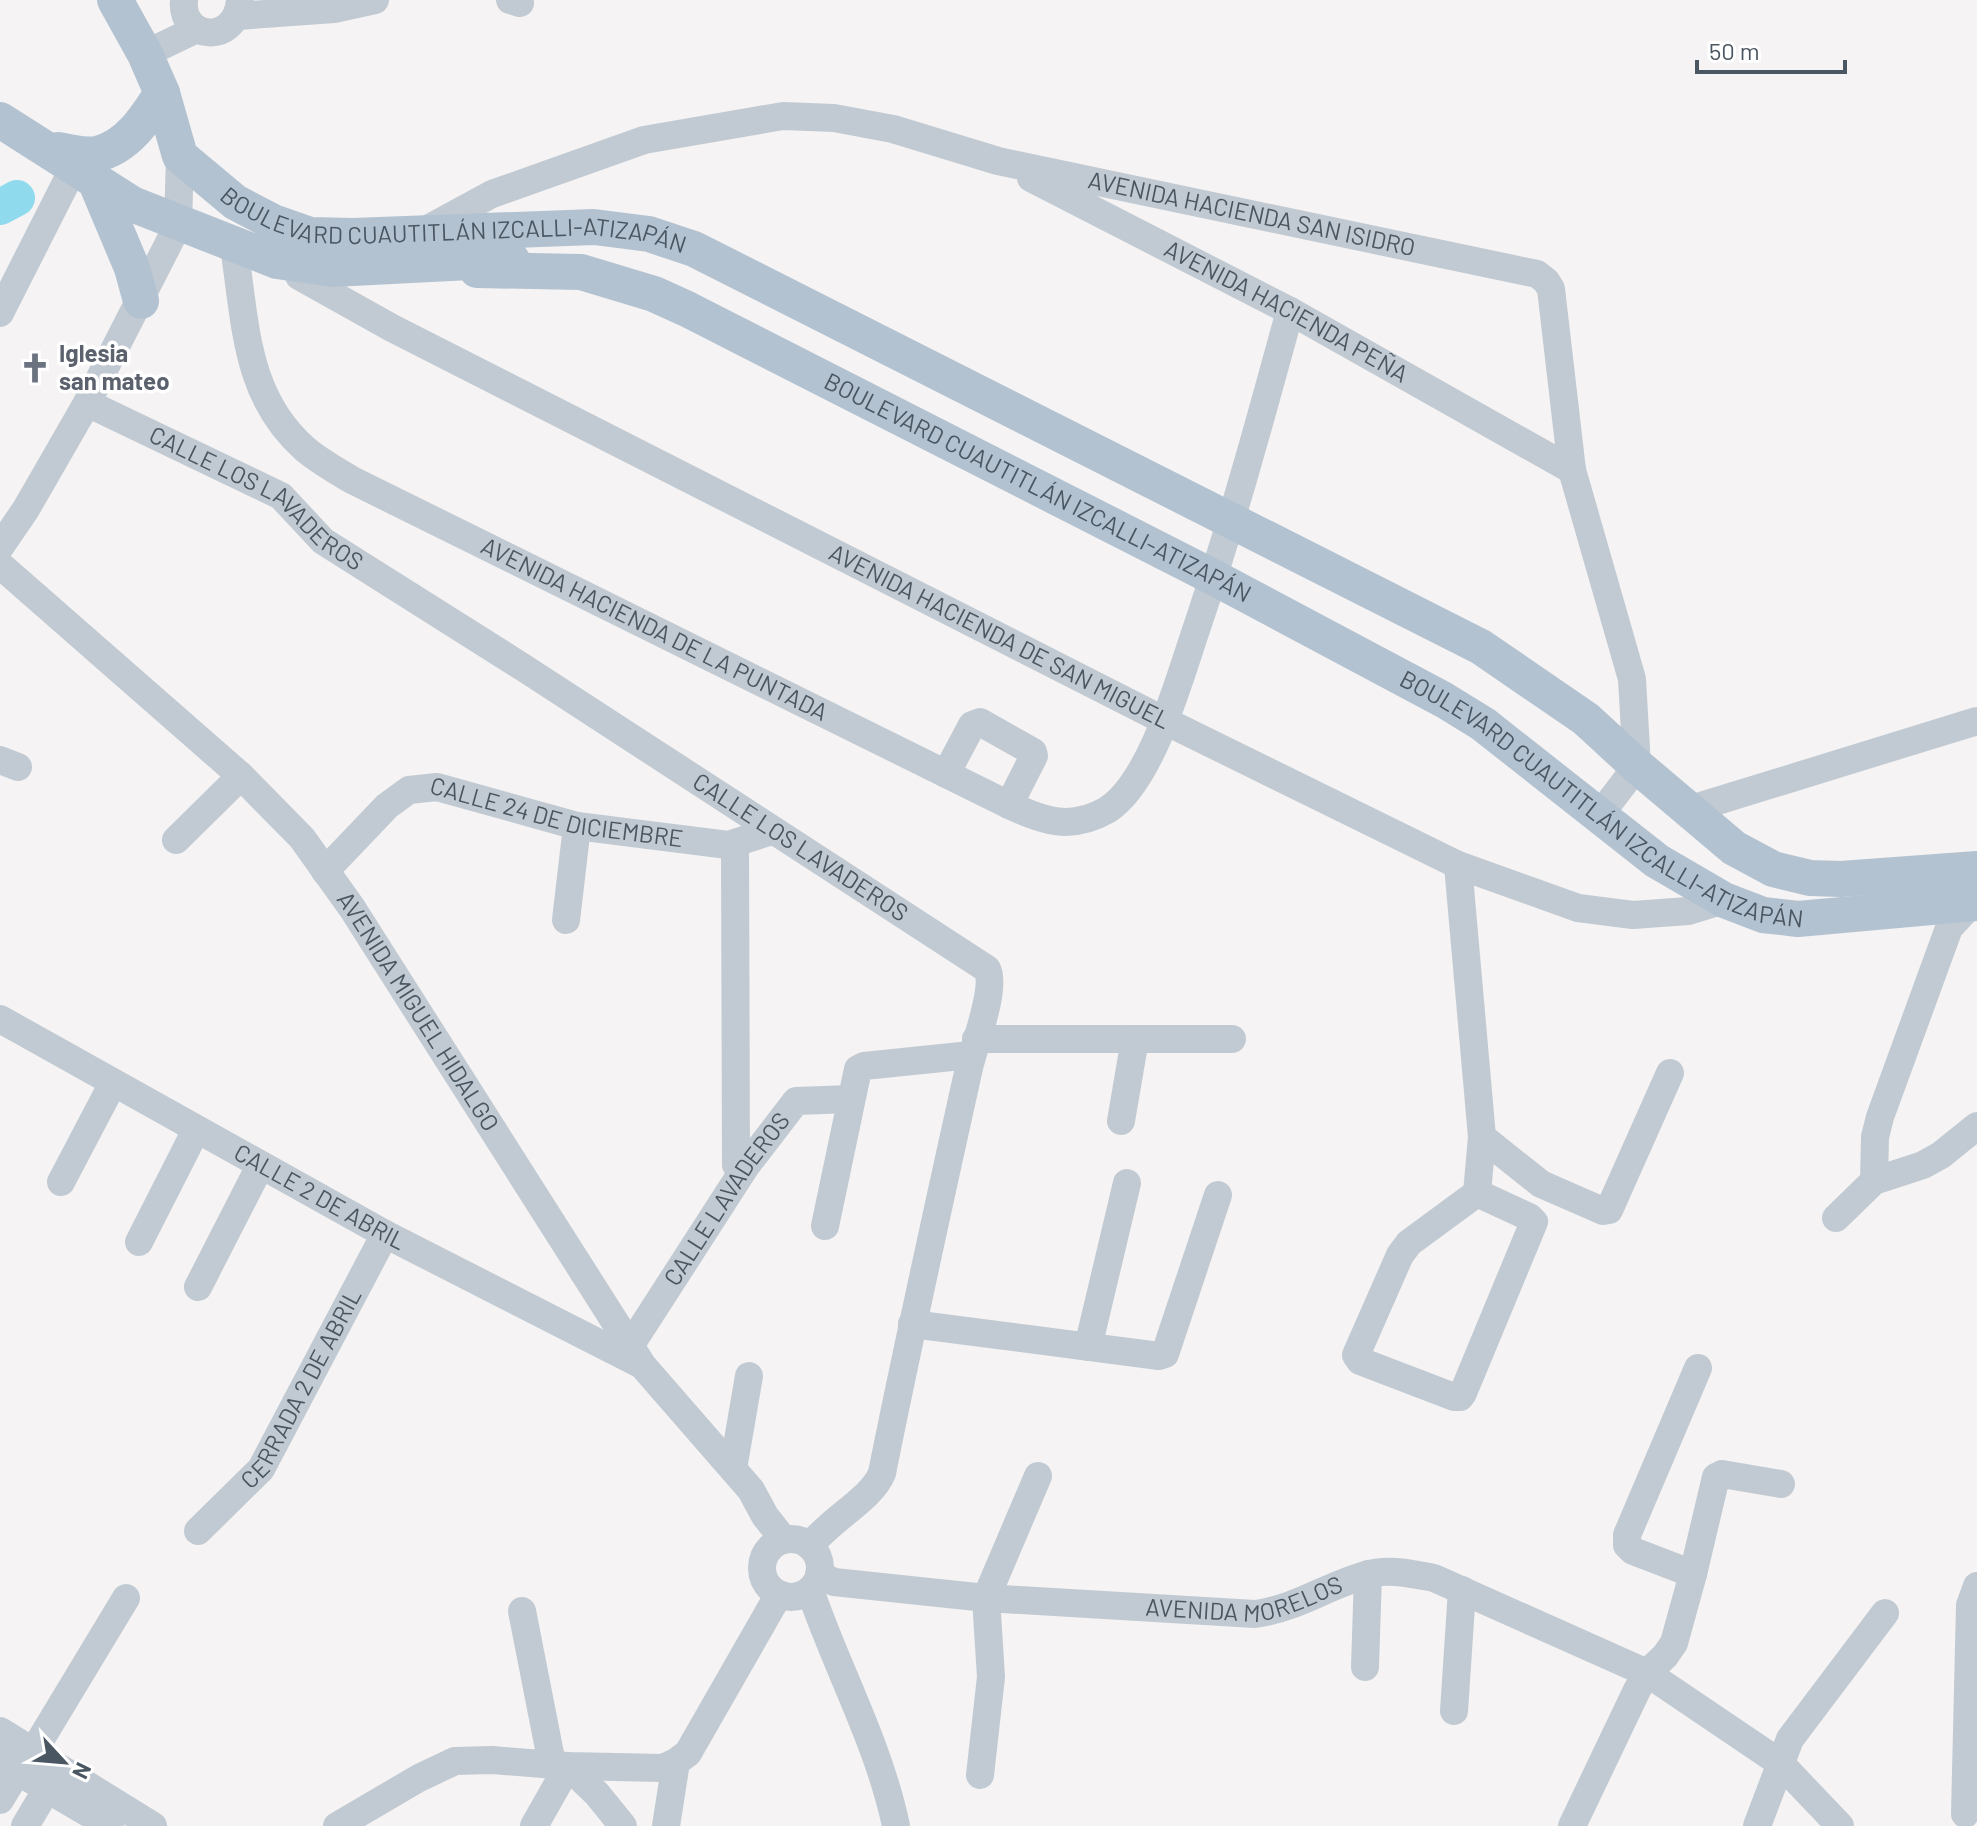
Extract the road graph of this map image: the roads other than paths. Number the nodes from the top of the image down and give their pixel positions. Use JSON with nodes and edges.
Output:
{"nodes":[{"id":1,"x":115,"y":0,"type":"edge"},
{"id":2,"x":184,"y":0,"type":"edge"},
{"id":3,"x":375,"y":0,"type":"edge"},
{"id":4,"x":239,"y":8,"type":"edge"},
{"id":5,"x":197,"y":29,"type":"junction"},
{"id":6,"x":145,"y":54,"type":"junction"},
{"id":7,"x":162,"y":93,"type":"junction"},
{"id":8,"x":0,"y":105,"type":"edge"},
{"id":9,"x":0,"y":120,"type":"edge"},
{"id":10,"x":180,"y":156,"type":"junction"},
{"id":11,"x":998,"y":161,"type":"junction"},
{"id":12,"x":76,"y":162,"type":"junction"},
{"id":13,"x":178,"y":225,"type":"junction"},
{"id":14,"x":594,"y":227,"type":"junction"},
{"id":15,"x":421,"y":232,"type":"junction"},
{"id":16,"x":235,"y":254,"type":"junction"},
{"id":17,"x":512,"y":254,"type":"junction"},
{"id":18,"x":581,"y":272,"type":"junction"},
{"id":19,"x":299,"y":276,"type":"junction"},
{"id":20,"x":141,"y":301,"type":"junction"},
{"id":21,"x":1290,"y":311,"type":"junction"},
{"id":22,"x":0,"y":313,"type":"edge"},
{"id":23,"x":87,"y":403,"type":"junction"},
{"id":24,"x":1572,"y":470,"type":"junction"},
{"id":25,"x":1232,"y":520,"type":"junction"},
{"id":26,"x":0,"y":547,"type":"edge"},
{"id":27,"x":0,"y":565,"type":"edge"},
{"id":28,"x":1213,"y":577,"type":"junction"},
{"id":29,"x":1165,"y":721,"type":"junction"},
{"id":30,"x":1977,"y":721,"type":"edge"},
{"id":31,"x":1637,"y":766,"type":"junction"},
{"id":32,"x":946,"y":774,"type":"junction"},
{"id":33,"x":241,"y":776,"type":"junction"},
{"id":34,"x":1009,"y":805,"type":"junction"},
{"id":35,"x":1688,"y":810,"type":"junction"},
{"id":36,"x":1599,"y":816,"type":"junction"},
{"id":37,"x":577,"y":826,"type":"junction"},
{"id":38,"x":772,"y":831,"type":"junction"},
{"id":39,"x":176,"y":840,"type":"dead end"},
{"id":40,"x":735,"y":845,"type":"junction"},
{"id":41,"x":1458,"y":865,"type":"junction"},
{"id":42,"x":325,"y":871,"type":"junction"},
{"id":43,"x":1975,"y":892,"type":"edge"},
{"id":44,"x":1724,"y":900,"type":"junction"},
{"id":45,"x":566,"y":920,"type":"dead end"},
{"id":46,"x":0,"y":1019,"type":"edge"},
{"id":47,"x":1135,"y":1039,"type":"junction"},
{"id":48,"x":1232,"y":1039,"type":"dead end"},
{"id":49,"x":974,"y":1047,"type":"junction"},
{"id":50,"x":1670,"y":1073,"type":"dead end"},
{"id":51,"x":113,"y":1083,"type":"junction"},
{"id":52,"x":851,"y":1099,"type":"junction"},
{"id":53,"x":1121,"y":1121,"type":"dead end"},
{"id":54,"x":1977,"y":1126,"type":"edge"},
{"id":55,"x":196,"y":1130,"type":"junction"},
{"id":56,"x":1482,"y":1137,"type":"junction"},
{"id":57,"x":736,"y":1165,"type":"dead end"},
{"id":58,"x":260,"y":1166,"type":"junction"},
{"id":59,"x":1874,"y":1181,"type":"junction"},
{"id":60,"x":61,"y":1182,"type":"dead end"},
{"id":61,"x":1127,"y":1183,"type":"dead end"},
{"id":62,"x":1477,"y":1193,"type":"junction"},
{"id":63,"x":1218,"y":1195,"type":"dead end"},
{"id":64,"x":1836,"y":1218,"type":"dead end"},
{"id":65,"x":825,"y":1226,"type":"dead end"},
{"id":66,"x":385,"y":1234,"type":"junction"},
{"id":67,"x":139,"y":1242,"type":"dead end"},
{"id":68,"x":198,"y":1287,"type":"dead end"},
{"id":69,"x":912,"y":1324,"type":"junction"},
{"id":70,"x":624,"y":1346,"type":"junction"},
{"id":71,"x":1088,"y":1347,"type":"junction"},
{"id":72,"x":1698,"y":1368,"type":"dead end"},
{"id":73,"x":749,"y":1376,"type":"dead end"},
{"id":74,"x":733,"y":1469,"type":"junction"},
{"id":75,"x":1038,"y":1476,"type":"dead end"},
{"id":76,"x":1781,"y":1484,"type":"dead end"},
{"id":77,"x":198,"y":1531,"type":"dead end"},
{"id":78,"x":789,"y":1545,"type":"junction"},
{"id":79,"x":1368,"y":1574,"type":"junction"},
{"id":80,"x":1693,"y":1574,"type":"junction"},
{"id":81,"x":1977,"y":1586,"type":"edge"},
{"id":82,"x":1462,"y":1590,"type":"junction"},
{"id":83,"x":806,"y":1594,"type":"junction"},
{"id":84,"x":126,"y":1598,"type":"dead end"},
{"id":85,"x":986,"y":1598,"type":"junction"},
{"id":86,"x":522,"y":1611,"type":"dead end"},
{"id":87,"x":1885,"y":1613,"type":"dead end"},
{"id":88,"x":1365,"y":1667,"type":"dead end"},
{"id":89,"x":1647,"y":1673,"type":"junction"},
{"id":90,"x":1454,"y":1711,"type":"dead end"},
{"id":91,"x":0,"y":1731,"type":"edge"},
{"id":92,"x":17,"y":1761,"type":"edge"},
{"id":93,"x":676,"y":1762,"type":"junction"},
{"id":94,"x":1780,"y":1763,"type":"junction"},
{"id":95,"x":560,"y":1765,"type":"junction"},
{"id":96,"x":980,"y":1775,"type":"dead end"},
{"id":97,"x":47,"y":1789,"type":"junction"},
{"id":98,"x":0,"y":1800,"type":"edge"},
{"id":99,"x":75,"y":1817,"type":"edge"},
{"id":100,"x":1966,"y":1818,"type":"edge"},
{"id":101,"x":117,"y":1821,"type":"edge"},
{"id":102,"x":25,"y":1826,"type":"edge"},
{"id":103,"x":153,"y":1826,"type":"edge"},
{"id":104,"x":337,"y":1826,"type":"edge"},
{"id":105,"x":534,"y":1826,"type":"edge"},
{"id":106,"x":623,"y":1826,"type":"edge"},
{"id":107,"x":666,"y":1826,"type":"edge"},
{"id":108,"x":896,"y":1826,"type":"edge"},
{"id":109,"x":1572,"y":1826,"type":"edge"},
{"id":110,"x":1757,"y":1826,"type":"edge"},
{"id":111,"x":1840,"y":1826,"type":"edge"}],
"edges":[{"from":1,"to":6,"type":"main road"},
{"from":2,"to":5,"type":"street"},
{"from":3,"to":4,"type":"street"},
{"from":4,"to":5,"type":"street"},
{"from":5,"to":6,"type":"street"},
{"from":6,"to":7,"type":"main road"},
{"from":7,"to":10,"type":"main road"},
{"from":7,"to":12,"type":"main road"},
{"from":8,"to":12,"type":"main road","name":"BOULEVARD CUAUTITLÁN IZCALLI-ATIZAPÁN"},
{"from":8,"to":17,"type":"main road"},
{"from":9,"to":17,"type":"main road","bridge":true},
{"from":10,"to":13,"type":"street"},
{"from":10,"to":15,"type":"main road","name":"BOULEVARD CUAUTITLÁN IZCALLI-ATIZAPÁN"},
{"from":11,"to":15,"type":"street","name":"AVENIDA HACIENDA SAN ISIDRO"},
{"from":11,"to":21,"type":"street","name":"AVENIDA HACIENDA PEÑA"},
{"from":11,"to":24,"type":"street","name":"AVENIDA HACIENDA SAN ISIDRO"},
{"from":12,"to":13,"type":"main road","name":"BOULEVARD CUAUTITLÁN IZCALLI-ATIZAPÁN"},
{"from":12,"to":20,"type":"main road"},
{"from":12,"to":22,"type":"street"},
{"from":13,"to":16,"type":"main road","name":"BOULEVARD CUAUTITLÁN IZCALLI-ATIZAPÁN"},
{"from":13,"to":20,"type":"street"},
{"from":14,"to":15,"type":"main road","name":"BOULEVARD CUAUTITLÁN IZCALLI-ATIZAPÁN"},
{"from":14,"to":17,"type":"main road"},
{"from":14,"to":25,"type":"main road","name":"BOULEVARD CUAUTITLÁN IZCALLI-ATIZAPÁN"},
{"from":16,"to":19,"type":"main road","name":"BOULEVARD CUAUTITLÁN IZCALLI-ATIZAPÁN"},
{"from":16,"to":32,"type":"street","name":"AVENIDA HACIENDA DE LA PUNTADA"},
{"from":17,"to":18,"type":"main road"},
{"from":18,"to":19,"type":"main road","name":"BOULEVARD CUAUTITLÁN IZCALLI-ATIZAPÁN"},
{"from":18,"to":28,"type":"main road","name":"BOULEVARD CUAUTITLÁN IZCALLI-ATIZAPÁN"},
{"from":19,"to":29,"type":"street","name":"AVENIDA HACIENDA DE SAN MIGUEL"},
{"from":20,"to":23,"type":"street"},
{"from":21,"to":24,"type":"street","name":"AVENIDA HACIENDA PEÑA"},
{"from":21,"to":25,"type":"street","name":"AVENIDA HACIENDA DE LA PUNTADA"},
{"from":23,"to":26,"type":"street"},
{"from":23,"to":38,"type":"street","name":"CALLE LOS LAVADEROS"},
{"from":24,"to":31,"type":"street","name":"AVENIDA HACIENDA SAN ISIDRO"},
{"from":25,"to":28,"type":"street","name":"AVENIDA HACIENDA DE LA PUNTADA"},
{"from":25,"to":31,"type":"main road","name":"BOULEVARD CUAUTITLÁN IZCALLI-ATIZAPÁN"},
{"from":27,"to":33,"type":"street","name":"AVENIDA MIGUEL HIDALGO"},
{"from":28,"to":29,"type":"street","name":"AVENIDA HACIENDA DE LA PUNTADA"},
{"from":28,"to":36,"type":"main road","name":"BOULEVARD CUAUTITLÁN IZCALLI-ATIZAPÁN"},
{"from":29,"to":34,"type":"street","name":"AVENIDA HACIENDA DE LA PUNTADA"},
{"from":29,"to":41,"type":"street","name":"AVENIDA HACIENDA DE SAN MIGUEL"},
{"from":30,"to":35,"type":"street"},
{"from":31,"to":35,"type":"main road","name":"BOULEVARD CUAUTITLÁN IZCALLI-ATIZAPÁN"},
{"from":31,"to":36,"type":"street"},
{"from":32,"to":34,"type":"street","name":"AVENIDA HACIENDA DE LA PUNTADA"},
{"from":32,"to":34,"type":"street"},
{"from":33,"to":39,"type":"street"},
{"from":33,"to":42,"type":"street","name":"AVENIDA MIGUEL HIDALGO"},
{"from":35,"to":43,"type":"main road","name":"BOULEVARD CUAUTITLÁN IZCALLI-ATIZAPÁN"},
{"from":36,"to":44,"type":"main road","name":"BOULEVARD CUAUTITLÁN IZCALLI-ATIZAPÁN"},
{"from":37,"to":40,"type":"street","name":"CALLE 24 DE DICIEMBRE"},
{"from":37,"to":42,"type":"street","name":"CALLE 24 DE DICIEMBRE"},
{"from":37,"to":45,"type":"street"},
{"from":38,"to":40,"type":"street","name":"CALLE 24 DE DICIEMBRE"},
{"from":38,"to":49,"type":"street","name":"CALLE LOS LAVADEROS"},
{"from":40,"to":57,"type":"street"},
{"from":41,"to":44,"type":"street","name":"AVENIDA HACIENDA DE SAN MIGUEL"},
{"from":41,"to":56,"type":"street"},
{"from":42,"to":70,"type":"street","name":"AVENIDA MIGUEL HIDALGO"},
{"from":43,"to":44,"type":"main road","name":"BOULEVARD CUAUTITLÁN IZCALLI-ATIZAPÁN"},
{"from":43,"to":59,"type":"street"},
{"from":46,"to":51,"type":"street","name":"CALLE 2 DE ABRIL"},
{"from":47,"to":48,"type":"street"},
{"from":47,"to":49,"type":"street"},
{"from":47,"to":53,"type":"street"},
{"from":49,"to":52,"type":"street"},
{"from":49,"to":69,"type":"street","name":"CALLE LOS LAVADEROS"},
{"from":50,"to":56,"type":"street"},
{"from":51,"to":55,"type":"street","name":"CALLE 2 DE ABRIL"},
{"from":51,"to":60,"type":"street"},
{"from":52,"to":65,"type":"street"},
{"from":52,"to":70,"type":"street","name":"CALLE LAVADEROS"},
{"from":54,"to":59,"type":"street"},
{"from":55,"to":58,"type":"street","name":"CALLE 2 DE ABRIL"},
{"from":55,"to":67,"type":"street"},
{"from":56,"to":62,"type":"street"},
{"from":58,"to":66,"type":"street","name":"CALLE 2 DE ABRIL"},
{"from":58,"to":68,"type":"street"},
{"from":59,"to":64,"type":"street"},
{"from":61,"to":71,"type":"street"},
{"from":62,"to":62,"type":"street"},
{"from":63,"to":71,"type":"street"},
{"from":66,"to":70,"type":"street","name":"CALLE 2 DE ABRIL"},
{"from":66,"to":77,"type":"street","name":"CERRADA 2 DE ABRIL"},
{"from":69,"to":71,"type":"street"},
{"from":69,"to":78,"type":"street","name":"CALLE LOS LAVADEROS"},
{"from":70,"to":74,"type":"street","name":"AVENIDA MIGUEL HIDALGO"},
{"from":72,"to":80,"type":"street"},
{"from":73,"to":74,"type":"street"},
{"from":74,"to":78,"type":"street","name":"AVENIDA MIGUEL HIDALGO"},
{"from":75,"to":85,"type":"street"},
{"from":76,"to":80,"type":"street"},
{"from":78,"to":83,"type":"street"},
{"from":78,"to":83,"type":"street"},
{"from":79,"to":82,"type":"street","name":"AVENIDA MORELOS"},
{"from":79,"to":85,"type":"street","name":"AVENIDA MORELOS"},
{"from":79,"to":88,"type":"street"},
{"from":80,"to":89,"type":"street"},
{"from":81,"to":100,"type":"street"},
{"from":82,"to":89,"type":"street","name":"AVENIDA MORELOS"},
{"from":82,"to":90,"type":"street"},
{"from":83,"to":85,"type":"street","name":"AVENIDA MORELOS"},
{"from":83,"to":93,"type":"street"},
{"from":83,"to":108,"type":"street"},
{"from":84,"to":92,"type":"street"},
{"from":85,"to":96,"type":"street"},
{"from":86,"to":95,"type":"street"},
{"from":87,"to":94,"type":"street"},
{"from":89,"to":94,"type":"street","name":"AVENIDA MORELOS"},
{"from":89,"to":109,"type":"street"},
{"from":91,"to":92,"type":"street"},
{"from":92,"to":97,"type":"street"},
{"from":92,"to":98,"type":"street"},
{"from":92,"to":101,"type":"street"},
{"from":93,"to":95,"type":"street"},
{"from":93,"to":107,"type":"street"},
{"from":94,"to":110,"type":"street"},
{"from":94,"to":111,"type":"street","name":"AVENIDA MORELOS"},
{"from":95,"to":104,"type":"street"},
{"from":95,"to":105,"type":"street"},
{"from":95,"to":106,"type":"street"},
{"from":97,"to":99,"type":"street"},
{"from":97,"to":102,"type":"street"},
{"from":99,"to":101,"type":"street"},
{"from":101,"to":103,"type":"street"}]}
